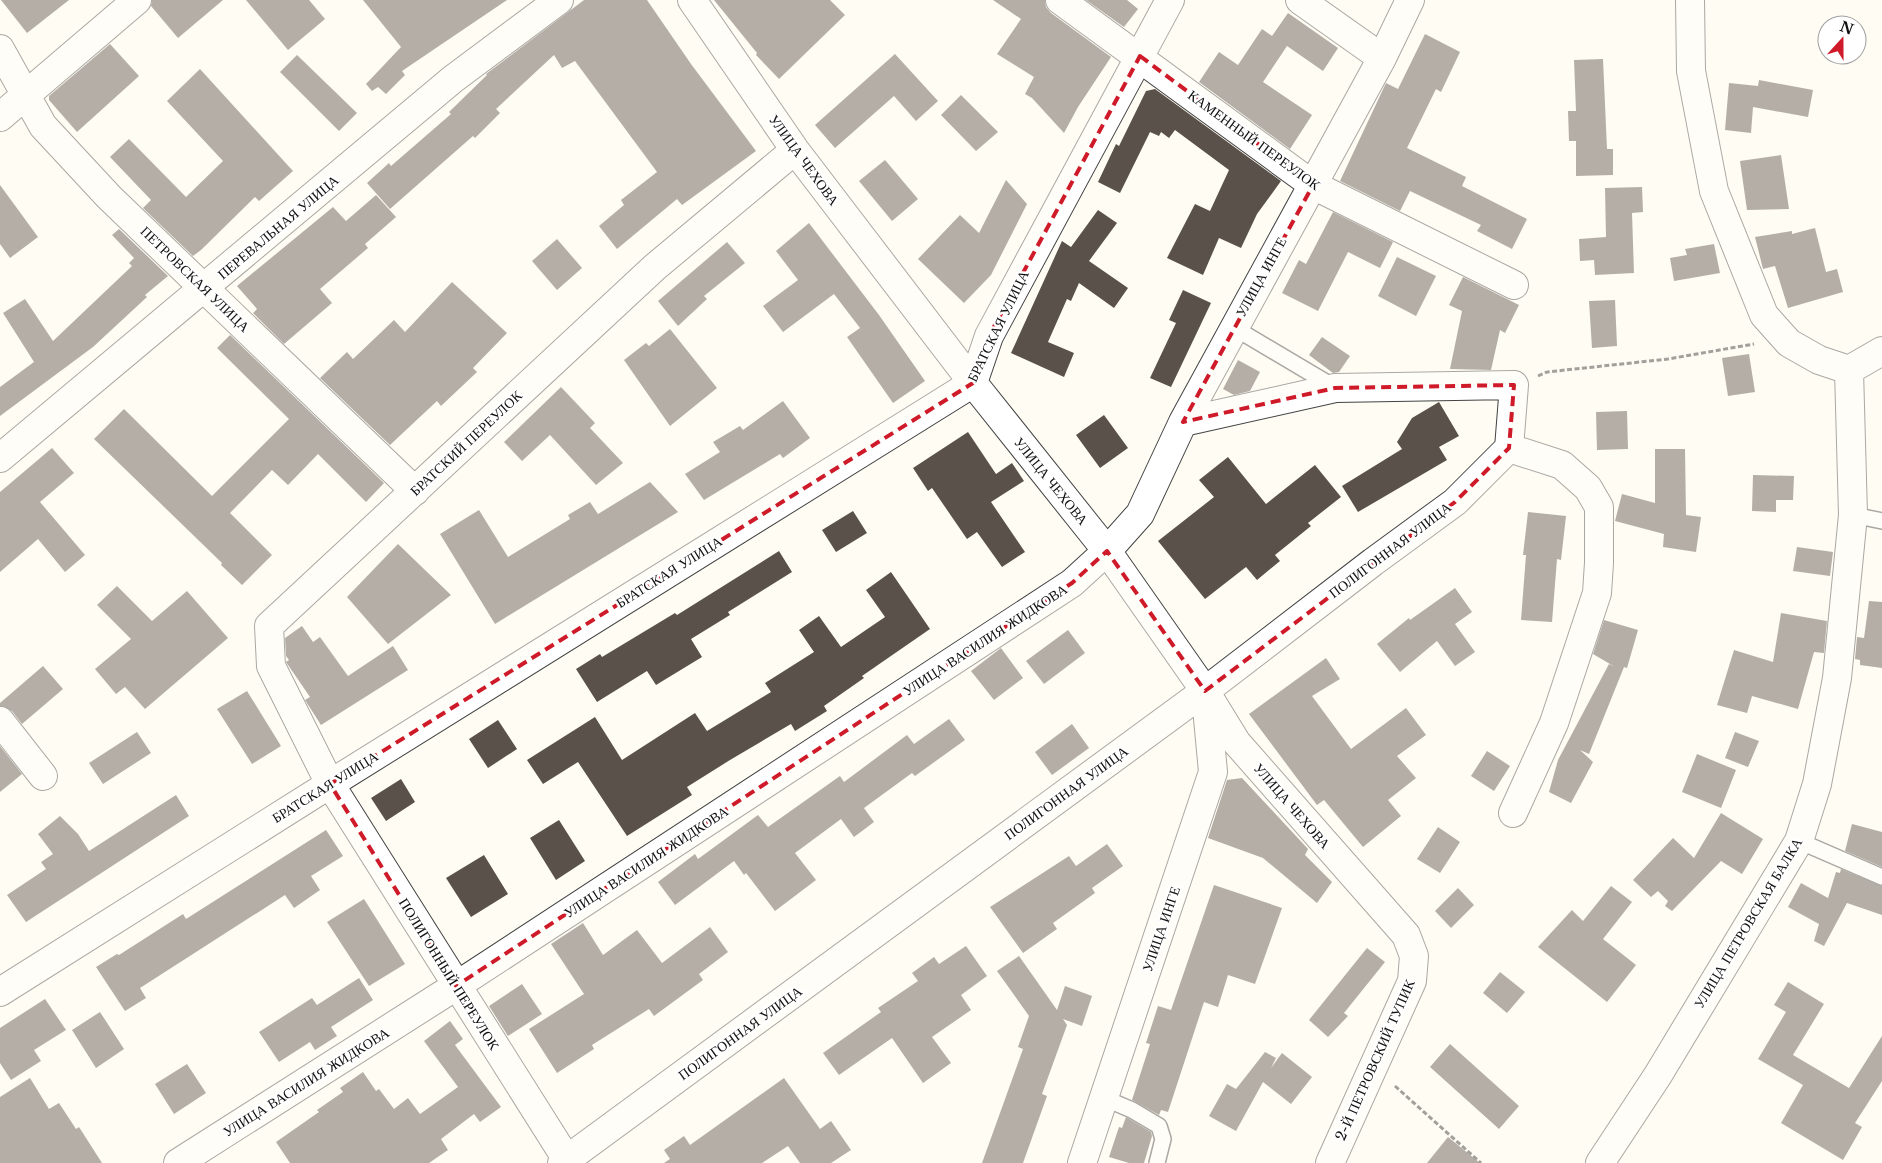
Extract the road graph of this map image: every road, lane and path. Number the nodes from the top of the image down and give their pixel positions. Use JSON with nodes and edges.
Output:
{"nodes":[{"id":1,"x":136,"y":0,"type":"edge"},
{"id":2,"x":559,"y":0,"type":"edge"},
{"id":3,"x":692,"y":0,"type":"edge"},
{"id":4,"x":1060,"y":0,"type":"edge"},
{"id":5,"x":1170,"y":0,"type":"edge"},
{"id":6,"x":1300,"y":0,"type":"edge"},
{"id":7,"x":1410,"y":0,"type":"edge"},
{"id":8,"x":1690,"y":0,"type":"edge"},
{"id":9,"x":0,"y":49,"type":"edge"},
{"id":10,"x":1140,"y":56,"type":"junction"},
{"id":11,"x":1382,"y":58,"type":"junction"},
{"id":12,"x":26,"y":94,"type":"junction"},
{"id":13,"x":0,"y":117,"type":"edge"},
{"id":14,"x":795,"y":150,"type":"junction"},
{"id":15,"x":1313,"y":185,"type":"junction"},
{"id":16,"x":1514,"y":285,"type":"dead end"},
{"id":17,"x":205,"y":288,"type":"junction"},
{"id":18,"x":1233,"y":327,"type":"junction"},
{"id":19,"x":1785,"y":338,"type":"junction"},
{"id":20,"x":1882,"y":351,"type":"edge"},
{"id":21,"x":1849,"y":370,"type":"junction"},
{"id":22,"x":973,"y":383,"type":"junction"},
{"id":23,"x":1514,"y":385,"type":"junction"},
{"id":24,"x":1335,"y":388,"type":"junction"},
{"id":25,"x":1182,"y":422,"type":"junction"},
{"id":26,"x":1509,"y":448,"type":"junction"},
{"id":27,"x":0,"y":458,"type":"edge"},
{"id":28,"x":414,"y":491,"type":"junction"},
{"id":29,"x":1853,"y":515,"type":"junction"},
{"id":30,"x":1882,"y":520,"type":"edge"},
{"id":31,"x":1107,"y":551,"type":"junction"},
{"id":32,"x":1205,"y":691,"type":"junction"},
{"id":33,"x":0,"y":720,"type":"edge"},
{"id":34,"x":43,"y":776,"type":"dead end"},
{"id":35,"x":330,"y":784,"type":"junction"},
{"id":36,"x":1513,"y":812,"type":"dead end"},
{"id":37,"x":1799,"y":841,"type":"junction"},
{"id":38,"x":1882,"y":877,"type":"edge"},
{"id":39,"x":1414,"y":956,"type":"joint"},
{"id":40,"x":456,"y":986,"type":"junction"},
{"id":41,"x":0,"y":992,"type":"edge"},
{"id":42,"x":1104,"y":1098,"type":"junction"},
{"id":43,"x":1420,"y":1108,"type":"dead end"},
{"id":44,"x":566,"y":1162,"type":"edge"},
{"id":45,"x":178,"y":1163,"type":"edge"},
{"id":46,"x":1082,"y":1163,"type":"edge"},
{"id":47,"x":1157,"y":1163,"type":"edge"},
{"id":48,"x":1330,"y":1163,"type":"edge"},
{"id":49,"x":1481,"y":1163,"type":"edge"},
{"id":50,"x":1600,"y":1163,"type":"edge"}],
"edges":[{"from":1,"to":12,"type":"street"},
{"from":2,"to":17,"type":"street","name":"ПЕРЕВАЛЬНАЯ УЛИЦА"},
{"from":3,"to":14,"type":"street","name":"УЛИЦА ЧЕХОВА"},
{"from":4,"to":10,"type":"street","name":"КАМЕННЫЙ ПЕРЕУЛОК"},
{"from":5,"to":10,"type":"street","name":"БРАТСКАЯ УЛИЦА"},
{"from":6,"to":11,"type":"street"},
{"from":7,"to":11,"type":"street","name":"УЛИЦА ИНГЕ"},
{"from":8,"to":19,"type":"street"},
{"from":9,"to":12,"type":"street","name":"ПЕТРОВСКАЯ УЛИЦА"},
{"from":10,"to":15,"type":"street","name":"КАМЕННЫЙ ПЕРЕУЛОК"},
{"from":10,"to":22,"type":"street","name":"БРАТСКАЯ УЛИЦА"},
{"from":11,"to":15,"type":"street","name":"УЛИЦА ИНГЕ"},
{"from":12,"to":13,"type":"street"},
{"from":12,"to":17,"type":"street","name":"ПЕТРОВСКАЯ УЛИЦА"},
{"from":14,"to":22,"type":"street","name":"УЛИЦА ЧЕХОВА"},
{"from":14,"to":28,"type":"street","name":"БРАТСКИЙ ПЕРЕУЛОК"},
{"from":15,"to":16,"type":"street","name":"КАМЕННЫЙ ПЕРЕУЛОК"},
{"from":15,"to":18,"type":"street","name":"УЛИЦА ИНГЕ"},
{"from":17,"to":27,"type":"street","name":"ПЕРЕВАЛЬНАЯ УЛИЦА"},
{"from":17,"to":28,"type":"street","name":"ПЕТРОВСКАЯ УЛИЦА"},
{"from":18,"to":24,"type":"lane"},
{"from":18,"to":25,"type":"street","name":"УЛИЦА ИНГЕ"},
{"from":19,"to":21,"type":"street"},
{"from":19,"to":23,"type":"path"},
{"from":20,"to":21,"type":"street"},
{"from":21,"to":29,"type":"street","name":"УЛИЦА ПЕТРОВСКАЯ БАЛКА"},
{"from":22,"to":31,"type":"street","name":"УЛИЦА ЧЕХОВА"},
{"from":22,"to":35,"type":"street","name":"БРАТСКАЯ УЛИЦА"},
{"from":23,"to":24,"type":"street"},
{"from":23,"to":26,"type":"street"},
{"from":24,"to":25,"type":"street"},
{"from":25,"to":31,"type":"street","name":"УЛИЦА ИНГЕ"},
{"from":26,"to":32,"type":"street","name":"ПОЛИГОННАЯ УЛИЦА"},
{"from":26,"to":36,"type":"street"},
{"from":28,"to":35,"type":"street","name":"БРАТСКИЙ ПЕРЕУЛОК"},
{"from":29,"to":30,"type":"lane"},
{"from":29,"to":37,"type":"street","name":"УЛИЦА ПЕТРОВСКАЯ БАЛКА"},
{"from":31,"to":32,"type":"street","name":"УЛИЦА ЧЕХОВА"},
{"from":31,"to":40,"type":"street","name":"УЛИЦА ВАСИЛИЯ ЖИДКОВА"},
{"from":32,"to":39,"type":"street","name":"УЛИЦА ЧЕХОВА"},
{"from":32,"to":42,"type":"street","name":"УЛИЦА ИНГЕ"},
{"from":32,"to":44,"type":"street","name":"ПОЛИГОННАЯ УЛИЦА"},
{"from":33,"to":34,"type":"street"},
{"from":35,"to":40,"type":"street","name":"ПОЛИГОННЫЙ ПЕРЕУЛОК"},
{"from":35,"to":41,"type":"street","name":"БРАТСКАЯ УЛИЦА"},
{"from":37,"to":38,"type":"lane"},
{"from":37,"to":50,"type":"street","name":"УЛИЦА ПЕТРОВСКАЯ БАЛКА"},
{"from":39,"to":48,"type":"street","name":"2-Й ПЕТРОВСКИЙ ТУПИК"},
{"from":40,"to":44,"type":"street","name":"ПОЛИГОННЫЙ ПЕРЕУЛОК"},
{"from":40,"to":45,"type":"street","name":"УЛИЦА ВАСИЛИЯ ЖИДКОВА"},
{"from":42,"to":46,"type":"street","name":"УЛИЦА ИНГЕ"},
{"from":42,"to":47,"type":"lane"},
{"from":43,"to":49,"type":"path"}]}
